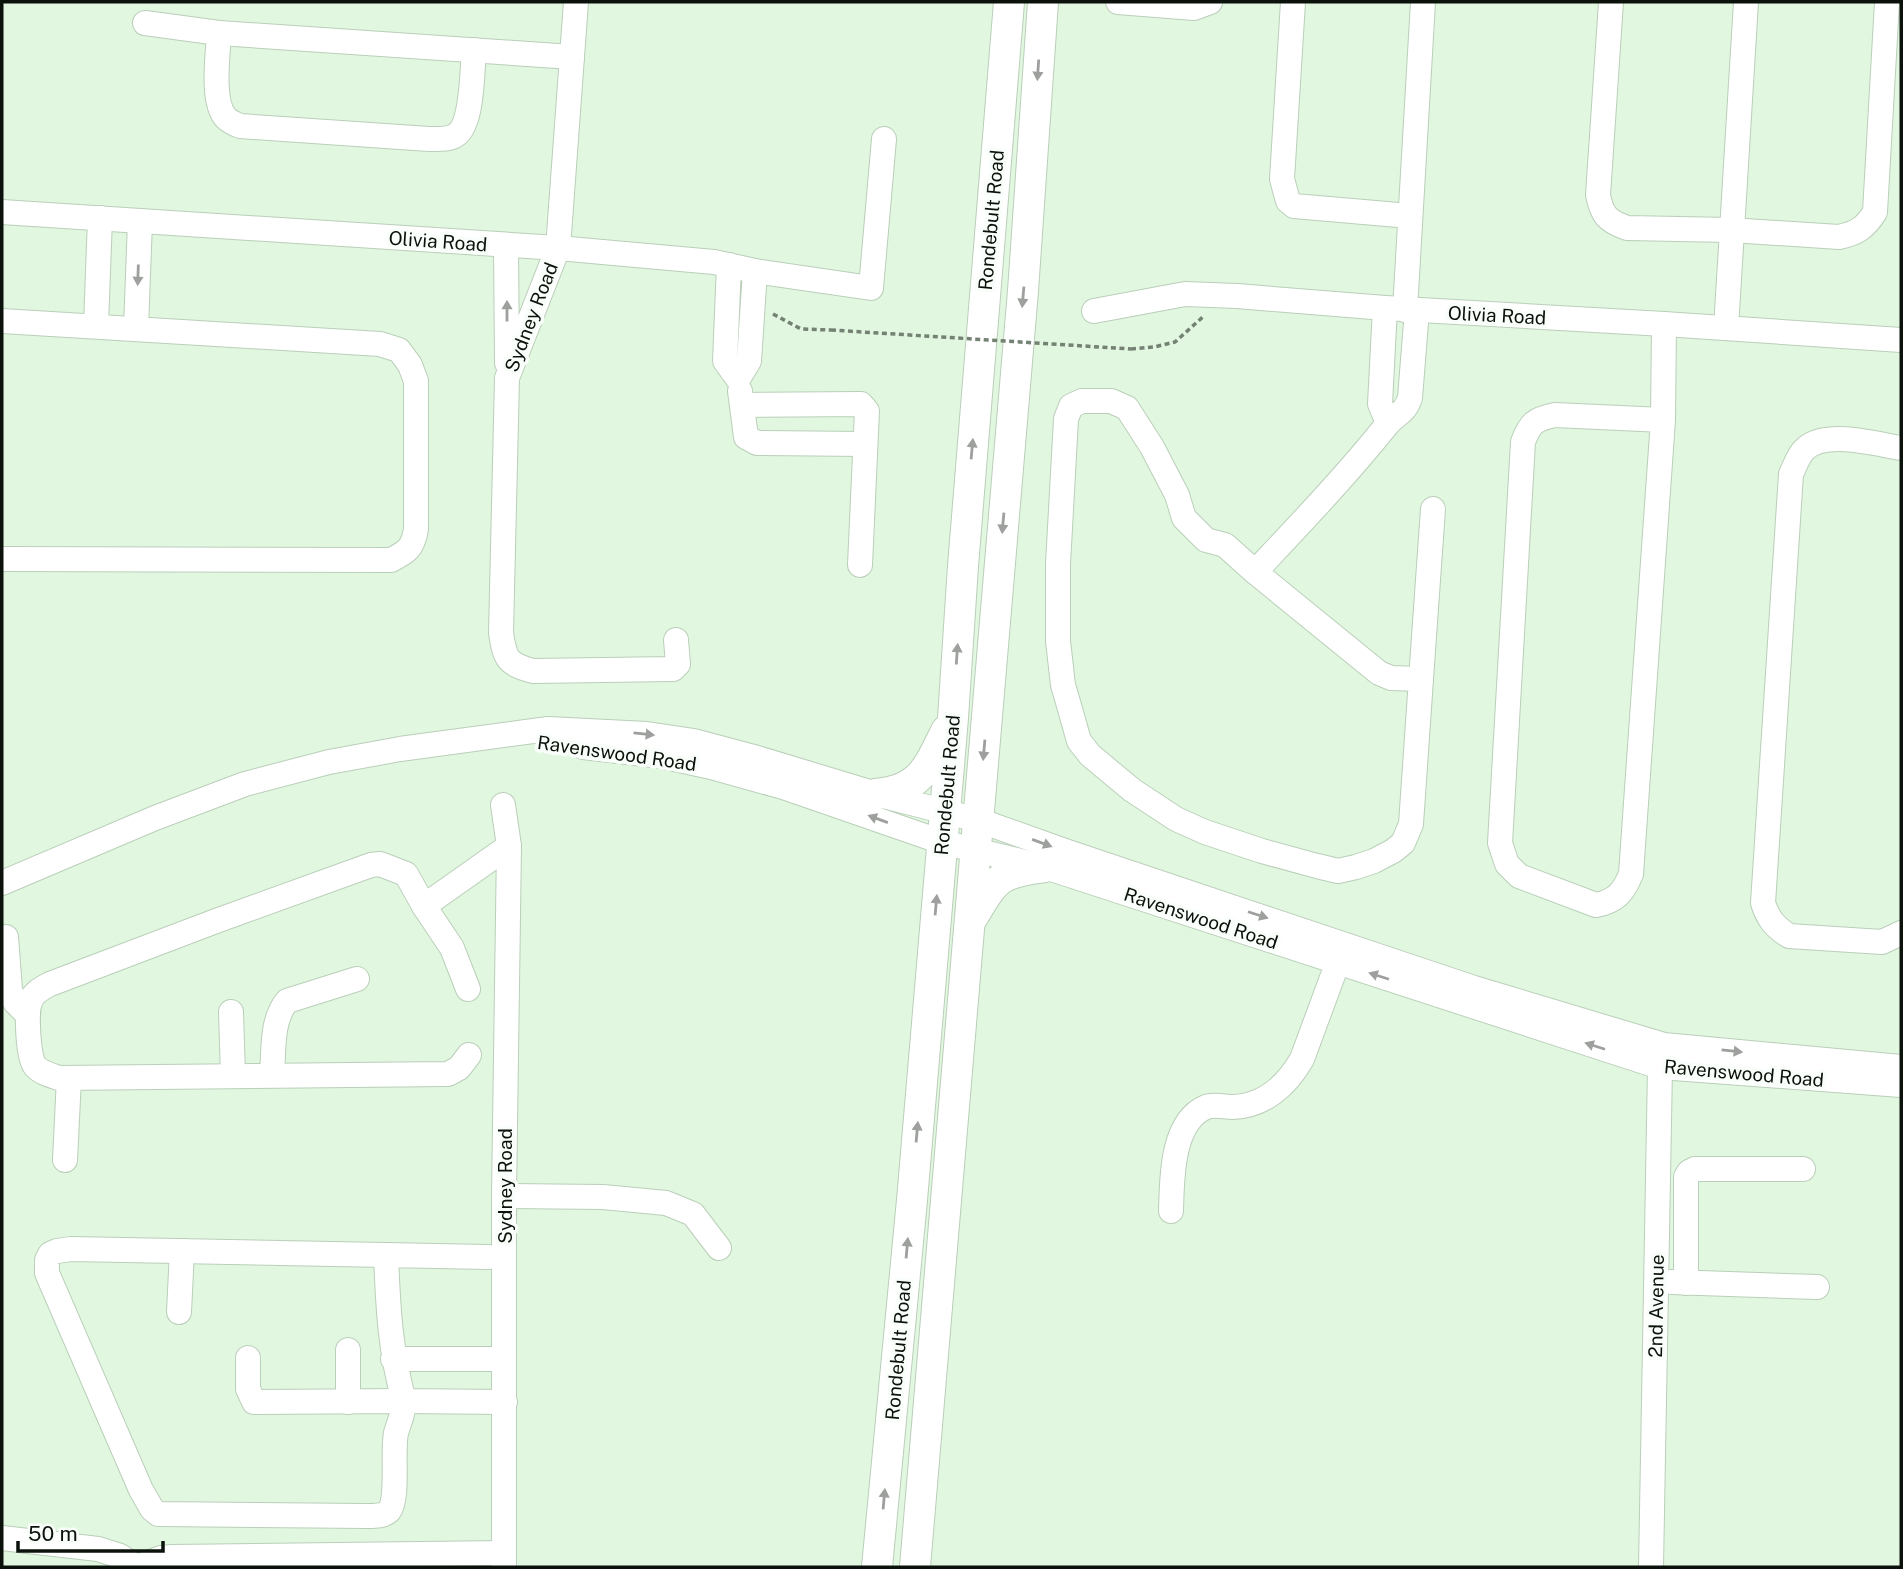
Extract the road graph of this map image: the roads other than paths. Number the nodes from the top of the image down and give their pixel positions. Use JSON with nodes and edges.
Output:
{"nodes":[{"id":1,"x":576,"y":2,"type":"edge"},
{"id":2,"x":1009,"y":2,"type":"edge"},
{"id":3,"x":1043,"y":2,"type":"edge"},
{"id":4,"x":1118,"y":2,"type":"edge"},
{"id":5,"x":1209,"y":2,"type":"edge"},
{"id":6,"x":1293,"y":2,"type":"edge"},
{"id":7,"x":1423,"y":2,"type":"edge"},
{"id":8,"x":1611,"y":2,"type":"edge"},
{"id":9,"x":1746,"y":2,"type":"edge"},
{"id":10,"x":1887,"y":2,"type":"edge"},
{"id":11,"x":145,"y":23,"type":"dead end"},
{"id":12,"x":219,"y":33,"type":"junction"},
{"id":13,"x":474,"y":50,"type":"junction"},
{"id":14,"x":572,"y":57,"type":"junction"},
{"id":15,"x":884,"y":139,"type":"dead end"},
{"id":16,"x":2,"y":212,"type":"edge"},
{"id":17,"x":1410,"y":216,"type":"junction"},
{"id":18,"x":100,"y":218,"type":"junction"},
{"id":19,"x":140,"y":221,"type":"junction"},
{"id":20,"x":1731,"y":230,"type":"junction"},
{"id":21,"x":506,"y":245,"type":"junction"},
{"id":22,"x":558,"y":248,"type":"junction"},
{"id":23,"x":729,"y":265,"type":"junction"},
{"id":24,"x":755,"y":271,"type":"junction"},
{"id":25,"x":1402,"y":309,"type":"junction"},
{"id":26,"x":1094,"y":312,"type":"dead end"},
{"id":27,"x":2,"y":321,"type":"edge"},
{"id":28,"x":1664,"y":324,"type":"junction"},
{"id":29,"x":96,"y":325,"type":"junction"},
{"id":30,"x":1726,"y":328,"type":"junction"},
{"id":31,"x":136,"y":329,"type":"junction"},
{"id":32,"x":1384,"y":335,"type":"junction"},
{"id":33,"x":1415,"y":338,"type":"junction"},
{"id":34,"x":1901,"y":340,"type":"edge"},
{"id":35,"x":507,"y":378,"type":"junction"},
{"id":36,"x":738,"y":379,"type":"junction"},
{"id":37,"x":742,"y":405,"type":"junction"},
{"id":38,"x":1663,"y":420,"type":"junction"},
{"id":39,"x":1388,"y":423,"type":"junction"},
{"id":40,"x":866,"y":444,"type":"junction"},
{"id":41,"x":1901,"y":448,"type":"edge"},
{"id":42,"x":1433,"y":509,"type":"dead end"},
{"id":43,"x":2,"y":559,"type":"edge"},
{"id":44,"x":860,"y":565,"type":"dead end"},
{"id":45,"x":1255,"y":572,"type":"junction"},
{"id":46,"x":676,"y":640,"type":"dead end"},
{"id":47,"x":1421,"y":679,"type":"junction"},
{"id":48,"x":953,"y":718,"type":"junction"},
{"id":49,"x":503,"y":735,"type":"junction"},
{"id":50,"x":876,"y":794,"type":"junction"},
{"id":51,"x":503,"y":805,"type":"dead end"},
{"id":52,"x":945,"y":811,"type":"junction"},
{"id":53,"x":976,"y":834,"type":"junction"},
{"id":54,"x":942,"y":842,"type":"junction"},
{"id":55,"x":509,"y":846,"type":"junction"},
{"id":56,"x":1045,"y":867,"type":"junction"},
{"id":57,"x":2,"y":883,"type":"edge"},
{"id":58,"x":424,"y":905,"type":"junction"},
{"id":59,"x":969,"y":924,"type":"junction"},
{"id":60,"x":1901,"y":933,"type":"edge"},
{"id":61,"x":6,"y":937,"type":"dead end"},
{"id":62,"x":1341,"y":954,"type":"junction"},
{"id":63,"x":357,"y":979,"type":"dead end"},
{"id":64,"x":468,"y":989,"type":"dead end"},
{"id":65,"x":231,"y":1012,"type":"dead end"},
{"id":66,"x":27,"y":1014,"type":"junction"},
{"id":67,"x":469,"y":1055,"type":"dead end"},
{"id":68,"x":1662,"y":1056,"type":"junction"},
{"id":69,"x":1901,"y":1068,"type":"edge"},
{"id":70,"x":272,"y":1074,"type":"junction"},
{"id":71,"x":233,"y":1075,"type":"junction"},
{"id":72,"x":69,"y":1078,"type":"junction"},
{"id":73,"x":1901,"y":1086,"type":"edge"},
{"id":74,"x":65,"y":1160,"type":"dead end"},
{"id":75,"x":1803,"y":1169,"type":"dead end"},
{"id":76,"x":504,"y":1196,"type":"junction"},
{"id":77,"x":1171,"y":1211,"type":"dead end"},
{"id":78,"x":719,"y":1248,"type":"dead end"},
{"id":79,"x":182,"y":1251,"type":"junction"},
{"id":80,"x":386,"y":1255,"type":"junction"},
{"id":81,"x":488,"y":1257,"type":"dead end"},
{"id":82,"x":1656,"y":1282,"type":"junction"},
{"id":83,"x":1686,"y":1283,"type":"junction"},
{"id":84,"x":1817,"y":1286,"type":"dead end"},
{"id":85,"x":179,"y":1312,"type":"dead end"},
{"id":86,"x":348,"y":1350,"type":"dead end"},
{"id":87,"x":248,"y":1358,"type":"dead end"},
{"id":88,"x":393,"y":1359,"type":"junction"},
{"id":89,"x":504,"y":1359,"type":"junction"},
{"id":90,"x":404,"y":1401,"type":"junction"},
{"id":91,"x":348,"y":1402,"type":"junction"},
{"id":92,"x":505,"y":1402,"type":"junction"},
{"id":93,"x":2,"y":1538,"type":"edge"},
{"id":94,"x":503,"y":1560,"type":"edge"},
{"id":95,"x":918,"y":1564,"type":"edge"},
{"id":96,"x":136,"y":1567,"type":"edge"},
{"id":97,"x":877,"y":1567,"type":"edge"},
{"id":98,"x":1651,"y":1567,"type":"edge"}],
"edges":[{"from":1,"to":14,"type":"street","name":"Sydney Road"},
{"from":48,"to":2,"type":"main road","name":"Rondebult Road","one_way":true},
{"from":3,"to":53,"type":"main road","name":"Rondebult Road","one_way":true},
{"from":4,"to":5,"type":"street"},
{"from":6,"to":17,"type":"street"},
{"from":7,"to":17,"type":"street"},
{"from":8,"to":20,"type":"street"},
{"from":9,"to":20,"type":"street"},
{"from":10,"to":20,"type":"street"},
{"from":11,"to":12,"type":"street"},
{"from":12,"to":13,"type":"street"},
{"from":12,"to":13,"type":"street"},
{"from":13,"to":14,"type":"street"},
{"from":14,"to":22,"type":"street","name":"Sydney Road"},
{"from":15,"to":24,"type":"street","name":"Olivia Road"},
{"from":16,"to":18,"type":"street","name":"Olivia Road"},
{"from":17,"to":25,"type":"street"},
{"from":18,"to":19,"type":"street","name":"Olivia Road"},
{"from":18,"to":29,"type":"street"},
{"from":19,"to":21,"type":"street","name":"Olivia Road"},
{"from":19,"to":31,"type":"street","one_way":true},
{"from":20,"to":30,"type":"street"},
{"from":21,"to":22,"type":"street","name":"Olivia Road"},
{"from":35,"to":21,"type":"street","one_way":true},
{"from":22,"to":23,"type":"street","name":"Olivia Road"},
{"from":22,"to":35,"type":"street","name":"Sydney Road"},
{"from":23,"to":24,"type":"street","name":"Olivia Road"},
{"from":23,"to":36,"type":"street"},
{"from":24,"to":36,"type":"street"},
{"from":25,"to":26,"type":"street","name":"Olivia Road"},
{"from":25,"to":28,"type":"street","name":"Olivia Road"},
{"from":25,"to":32,"type":"street"},
{"from":25,"to":33,"type":"street"},
{"from":27,"to":29,"type":"street"},
{"from":28,"to":30,"type":"street","name":"Olivia Road"},
{"from":28,"to":38,"type":"street"},
{"from":29,"to":31,"type":"street"},
{"from":30,"to":34,"type":"street","name":"Olivia Road"},
{"from":31,"to":43,"type":"street"},
{"from":32,"to":33,"type":"street"},
{"from":32,"to":39,"type":"street"},
{"from":33,"to":39,"type":"street"},
{"from":35,"to":46,"type":"street","name":"Sydney Road"},
{"from":36,"to":37,"type":"street"},
{"from":37,"to":40,"type":"street"},
{"from":37,"to":40,"type":"street"},
{"from":38,"to":38,"type":"street"},
{"from":39,"to":45,"type":"street"},
{"from":40,"to":44,"type":"street"},
{"from":41,"to":60,"type":"street"},
{"from":42,"to":47,"type":"street"},
{"from":45,"to":47,"type":"street"},
{"from":45,"to":47,"type":"street"},
{"from":48,"to":50,"type":"main road"},
{"from":48,"to":52,"type":"main road","name":"Rondebult Road"},
{"from":49,"to":50,"type":"street","name":"Ravenswood Road","one_way":true},
{"from":54,"to":49,"type":"street","name":"Ravenswood Road","one_way":true},
{"from":49,"to":57,"type":"street","name":"Ravenswood Road"},
{"from":50,"to":52,"type":"street","name":"Ravenswood Road"},
{"from":51,"to":55,"type":"street","name":"Sydney Road"},
{"from":52,"to":53,"type":"street","name":"Ravenswood Road"},
{"from":52,"to":54,"type":"main road","name":"Rondebult Road"},
{"from":53,"to":54,"type":"street","name":"Ravenswood Road"},
{"from":53,"to":56,"type":"street","name":"Ravenswood Road"},
{"from":53,"to":59,"type":"main road","name":"Rondebult Road"},
{"from":53,"to":62,"type":"street","name":"Ravenswood Road","one_way":true},
{"from":97,"to":54,"type":"main road","name":"Rondebult Road","one_way":true},
{"from":55,"to":58,"type":"street"},
{"from":55,"to":76,"type":"street","name":"Sydney Road"},
{"from":56,"to":59,"type":"main road"},
{"from":56,"to":62,"type":"street","name":"Ravenswood Road"},
{"from":58,"to":64,"type":"street"},
{"from":58,"to":66,"type":"street"},
{"from":59,"to":95,"type":"main road","name":"Rondebult Road"},
{"from":61,"to":66,"type":"street"},
{"from":62,"to":68,"type":"street","name":"Ravenswood Road"},
{"from":62,"to":77,"type":"street"},
{"from":63,"to":70,"type":"street"},
{"from":65,"to":71,"type":"street"},
{"from":66,"to":72,"type":"street"},
{"from":67,"to":70,"type":"street"},
{"from":68,"to":69,"type":"street","name":"Ravenswood Road","one_way":true},
{"from":68,"to":73,"type":"street","name":"Ravenswood Road"},
{"from":68,"to":82,"type":"street","name":"2nd Avenue"},
{"from":70,"to":71,"type":"street"},
{"from":71,"to":72,"type":"street"},
{"from":72,"to":74,"type":"street"},
{"from":75,"to":83,"type":"street"},
{"from":76,"to":78,"type":"street"},
{"from":76,"to":89,"type":"street","name":"Sydney Road"},
{"from":79,"to":80,"type":"street"},
{"from":79,"to":85,"type":"street"},
{"from":79,"to":90,"type":"street"},
{"from":80,"to":81,"type":"street"},
{"from":80,"to":88,"type":"street"},
{"from":82,"to":83,"type":"street"},
{"from":82,"to":98,"type":"street","name":"2nd Avenue"},
{"from":83,"to":84,"type":"street"},
{"from":86,"to":91,"type":"street"},
{"from":87,"to":91,"type":"street"},
{"from":88,"to":89,"type":"street"},
{"from":88,"to":90,"type":"street"},
{"from":89,"to":92,"type":"street","name":"Sydney Road"},
{"from":90,"to":91,"type":"street"},
{"from":90,"to":92,"type":"street"},
{"from":92,"to":94,"type":"street","name":"Sydney Road"},
{"from":93,"to":96,"type":"street"},
{"from":94,"to":96,"type":"street"}]}
